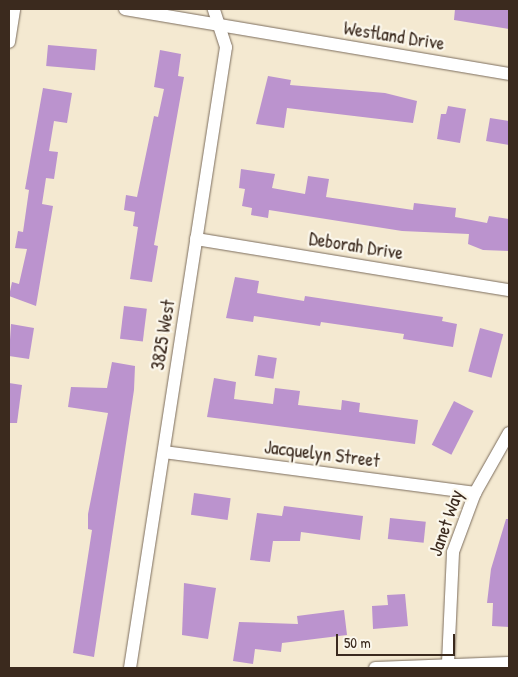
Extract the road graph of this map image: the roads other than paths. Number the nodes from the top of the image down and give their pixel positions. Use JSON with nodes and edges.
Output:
{"nodes":[{"id":1,"x":14,"y":9,"type":"edge"},
{"id":2,"x":125,"y":9,"type":"edge"},
{"id":3,"x":214,"y":9,"type":"edge"},
{"id":4,"x":220,"y":25,"type":"junction"},
{"id":5,"x":9,"y":42,"type":"edge"},
{"id":6,"x":509,"y":74,"type":"edge"},
{"id":7,"x":196,"y":239,"type":"junction"},
{"id":8,"x":509,"y":290,"type":"edge"},
{"id":9,"x":509,"y":433,"type":"edge"},
{"id":10,"x":164,"y":452,"type":"junction"},
{"id":11,"x":475,"y":493,"type":"junction"},
{"id":12,"x":448,"y":662,"type":"junction"},
{"id":13,"x":509,"y":663,"type":"edge"},
{"id":14,"x":130,"y":668,"type":"edge"},
{"id":15,"x":375,"y":668,"type":"edge"}],
"edges":[{"from":1,"to":5,"type":"street"},
{"from":2,"to":4,"type":"street","name":"Westland Drive"},
{"from":3,"to":4,"type":"street","name":"3825 West"},
{"from":4,"to":6,"type":"street","name":"Westland Drive"},
{"from":4,"to":7,"type":"street","name":"3825 West"},
{"from":7,"to":8,"type":"street","name":"Deborah Drive"},
{"from":7,"to":10,"type":"street","name":"3825 West"},
{"from":9,"to":11,"type":"street","name":"Janet Way"},
{"from":10,"to":11,"type":"street","name":"Jacquelyn Street"},
{"from":10,"to":14,"type":"street","name":"3825 West"},
{"from":11,"to":12,"type":"street","name":"Janet Way"},
{"from":12,"to":13,"type":"street"},
{"from":12,"to":15,"type":"street"}]}
